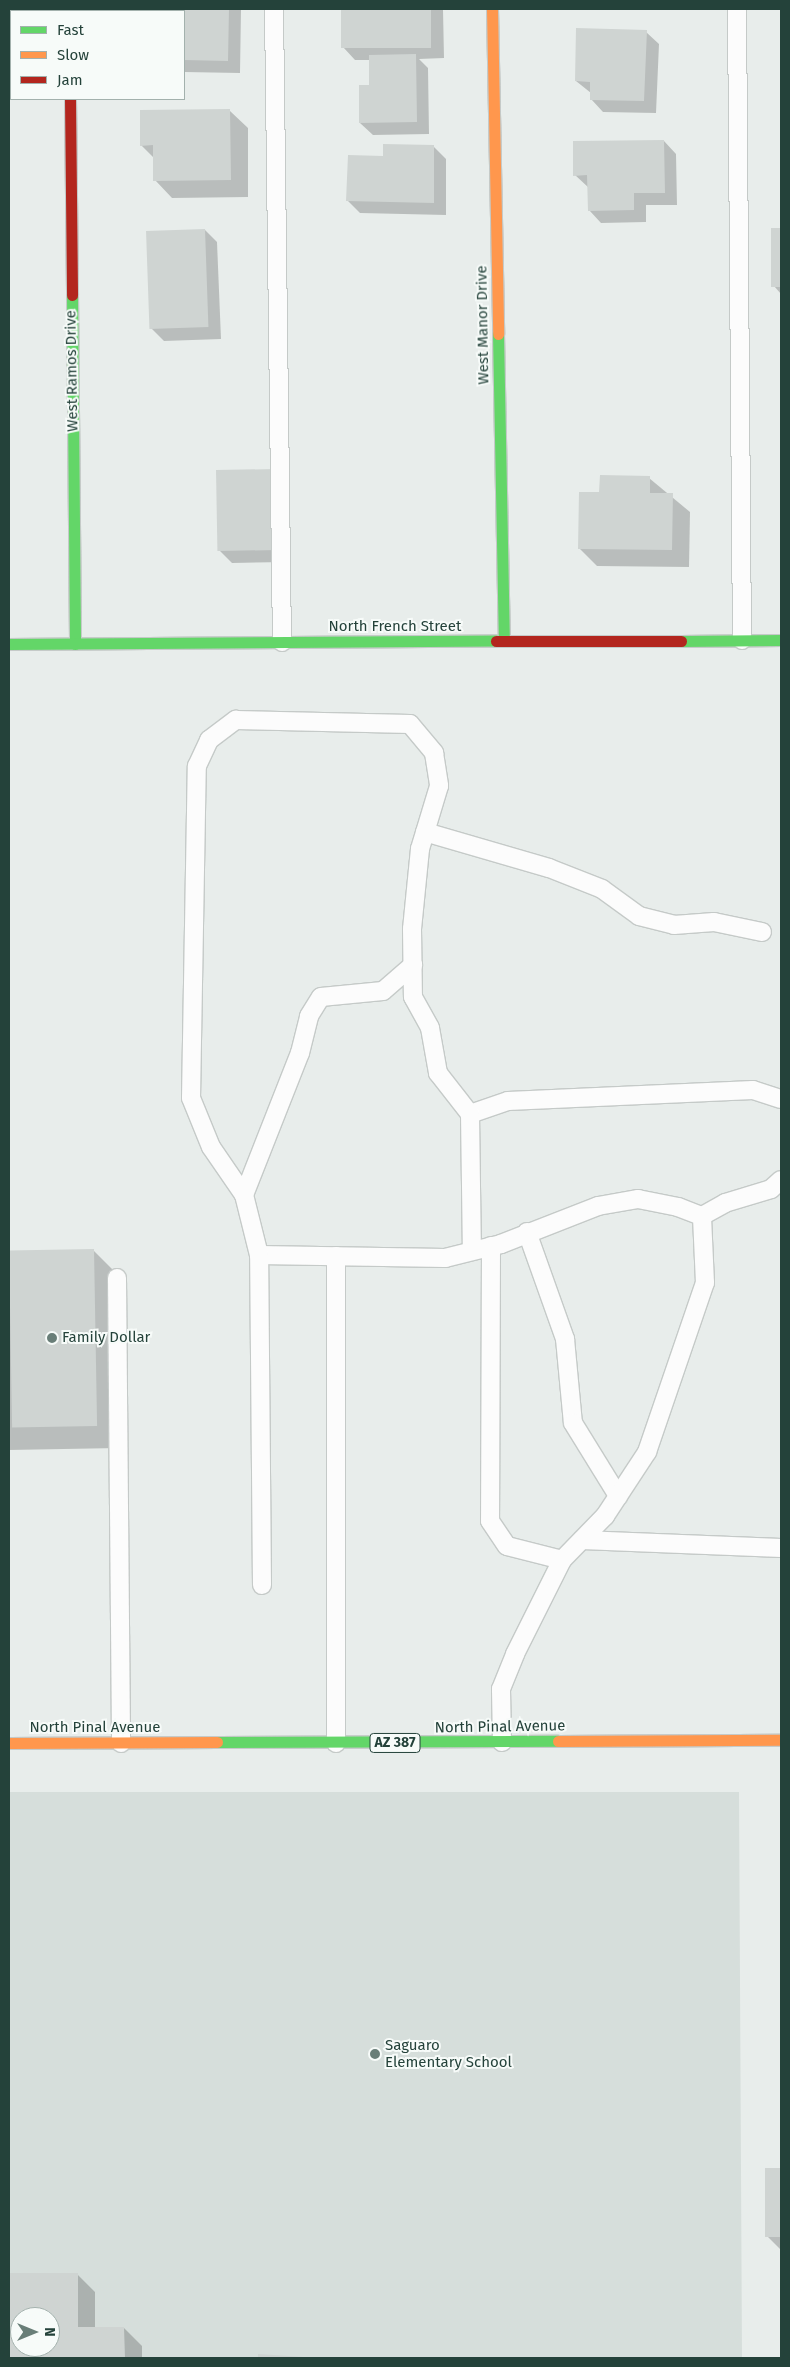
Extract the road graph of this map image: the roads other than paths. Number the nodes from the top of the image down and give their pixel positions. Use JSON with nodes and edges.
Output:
{"nodes":[{"id":1,"x":274,"y":9,"type":"edge"},
{"id":2,"x":492,"y":9,"type":"edge"},
{"id":3,"x":737,"y":9,"type":"edge"},
{"id":4,"x":70,"y":100,"type":"edge"},
{"id":5,"x":742,"y":640,"type":"junction"},
{"id":6,"x":781,"y":640,"type":"edge"},
{"id":7,"x":504,"y":641,"type":"junction"},
{"id":8,"x":282,"y":642,"type":"junction"},
{"id":9,"x":9,"y":644,"type":"edge"},
{"id":10,"x":75,"y":644,"type":"junction"},
{"id":11,"x":425,"y":832,"type":"junction"},
{"id":12,"x":762,"y":932,"type":"dead end"},
{"id":13,"x":413,"y":965,"type":"junction"},
{"id":14,"x":781,"y":1099,"type":"edge"},
{"id":15,"x":470,"y":1114,"type":"junction"},
{"id":16,"x":781,"y":1180,"type":"edge"},
{"id":17,"x":244,"y":1195,"type":"junction"},
{"id":18,"x":702,"y":1216,"type":"junction"},
{"id":19,"x":527,"y":1232,"type":"junction"},
{"id":20,"x":492,"y":1246,"type":"junction"},
{"id":21,"x":472,"y":1250,"type":"junction"},
{"id":22,"x":259,"y":1254,"type":"junction"},
{"id":23,"x":336,"y":1256,"type":"junction"},
{"id":24,"x":117,"y":1278,"type":"dead end"},
{"id":25,"x":618,"y":1496,"type":"junction"},
{"id":26,"x":582,"y":1540,"type":"junction"},
{"id":27,"x":781,"y":1548,"type":"edge"},
{"id":28,"x":562,"y":1560,"type":"junction"},
{"id":29,"x":262,"y":1586,"type":"dead end"},
{"id":30,"x":781,"y":1740,"type":"edge"},
{"id":31,"x":502,"y":1742,"type":"junction"},
{"id":32,"x":9,"y":1743,"type":"edge"},
{"id":33,"x":122,"y":1743,"type":"junction"},
{"id":34,"x":336,"y":1743,"type":"junction"}],
"edges":[{"from":1,"to":8,"type":"lane"},
{"from":2,"to":7,"type":"street","name":"West Manor Drive"},
{"from":3,"to":5,"type":"lane"},
{"from":4,"to":10,"type":"street","name":"West Ramos Drive"},
{"from":5,"to":6,"type":"street","name":"North French Street"},
{"from":5,"to":7,"type":"street","name":"North French Street"},
{"from":7,"to":8,"type":"street","name":"North French Street"},
{"from":8,"to":10,"type":"street","name":"North French Street"},
{"from":9,"to":10,"type":"street","name":"North French Street"},
{"from":11,"to":12,"type":"lane"},
{"from":11,"to":13,"type":"lane"},
{"from":11,"to":17,"type":"lane"},
{"from":13,"to":15,"type":"lane"},
{"from":13,"to":17,"type":"lane"},
{"from":14,"to":15,"type":"lane"},
{"from":15,"to":21,"type":"lane"},
{"from":16,"to":18,"type":"lane"},
{"from":17,"to":22,"type":"lane"},
{"from":18,"to":19,"type":"lane"},
{"from":18,"to":25,"type":"lane"},
{"from":19,"to":20,"type":"lane"},
{"from":19,"to":25,"type":"lane"},
{"from":20,"to":21,"type":"lane"},
{"from":20,"to":28,"type":"lane"},
{"from":21,"to":23,"type":"lane"},
{"from":22,"to":23,"type":"lane"},
{"from":22,"to":29,"type":"lane"},
{"from":23,"to":34,"type":"lane"},
{"from":24,"to":33,"type":"lane"},
{"from":25,"to":26,"type":"lane"},
{"from":26,"to":27,"type":"lane"},
{"from":26,"to":28,"type":"lane"},
{"from":28,"to":31,"type":"lane"},
{"from":30,"to":31,"type":"street","name":"North Pinal Avenue","number":"AZ 387"},
{"from":31,"to":34,"type":"street","name":"North Pinal Avenue","number":"AZ 387"},
{"from":32,"to":33,"type":"street","name":"North Pinal Avenue","number":"AZ 387"},
{"from":33,"to":34,"type":"street","name":"North Pinal Avenue","number":"AZ 387"}]}
